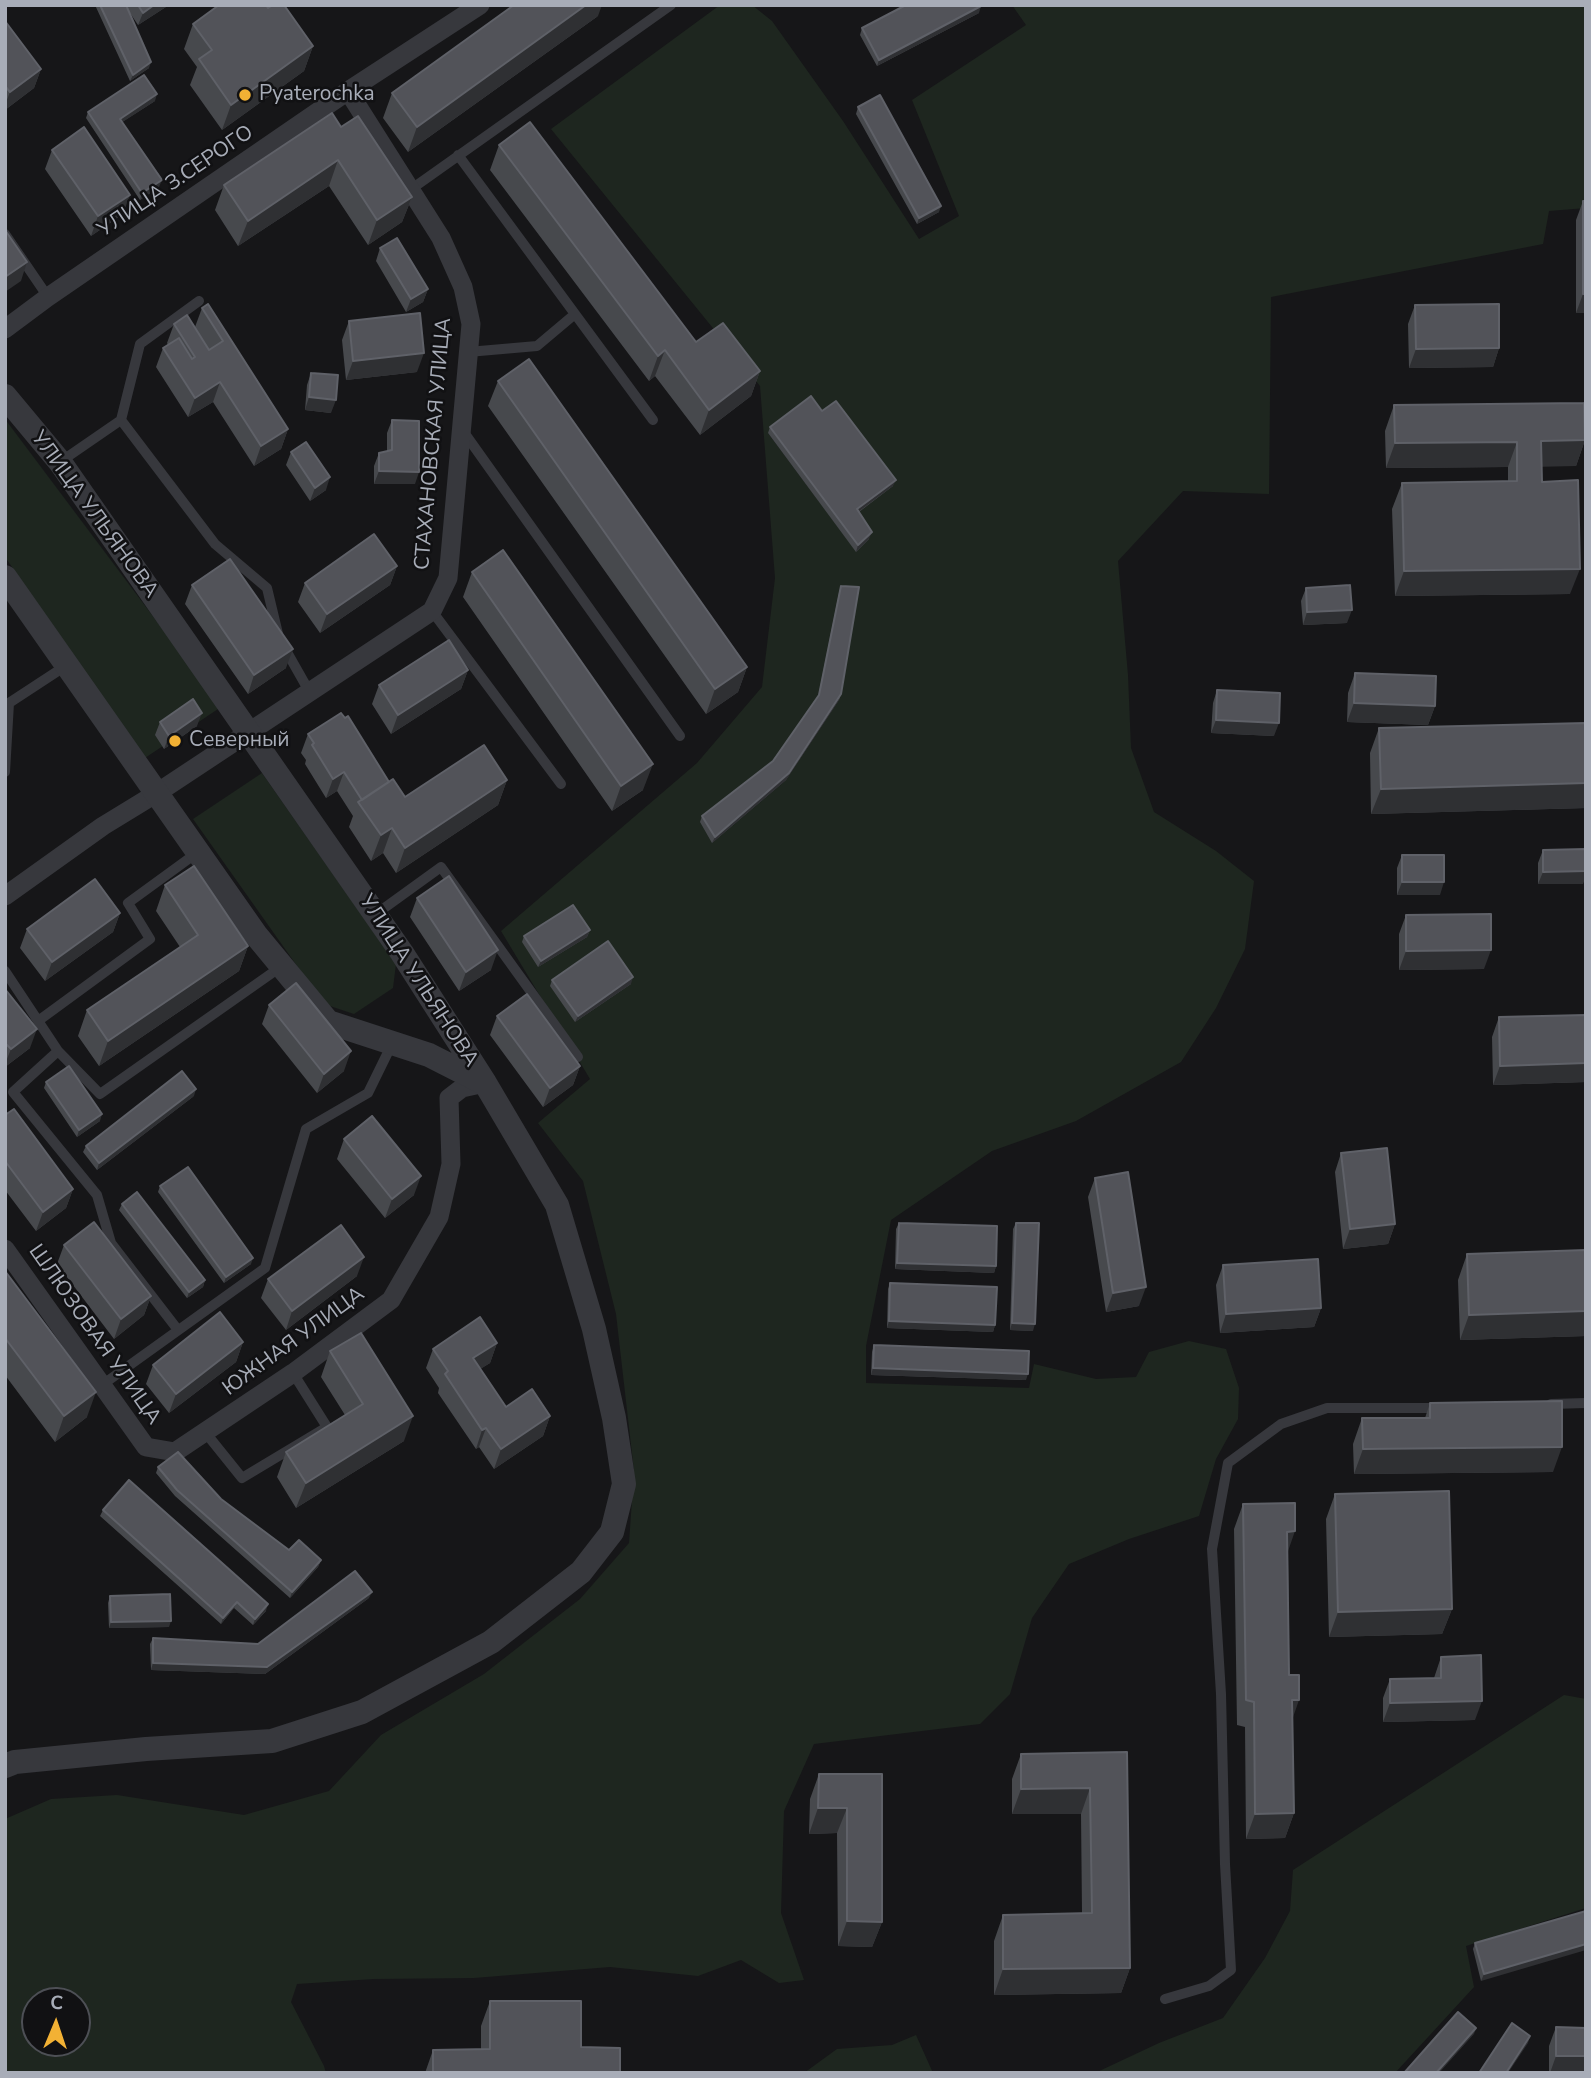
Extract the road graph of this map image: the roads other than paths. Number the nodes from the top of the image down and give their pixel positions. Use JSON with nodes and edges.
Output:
{"nodes":[{"id":1,"x":480,"y":5,"type":"edge"},
{"id":2,"x":671,"y":5,"type":"edge"},
{"id":3,"x":348,"y":91,"type":"junction"},
{"id":4,"x":458,"y":155,"type":"junction"},
{"id":5,"x":410,"y":190,"type":"junction"},
{"id":6,"x":5,"y":234,"type":"edge"},
{"id":7,"x":48,"y":297,"type":"junction"},
{"id":8,"x":200,"y":301,"type":"dead end"},
{"id":9,"x":575,"y":314,"type":"junction"},
{"id":10,"x":5,"y":329,"type":"edge"},
{"id":11,"x":468,"y":352,"type":"junction"},
{"id":12,"x":5,"y":396,"type":"edge"},
{"id":13,"x":121,"y":420,"type":"junction"},
{"id":14,"x":653,"y":420,"type":"dead end"},
{"id":15,"x":461,"y":428,"type":"junction"},
{"id":16,"x":60,"y":462,"type":"junction"},
{"id":17,"x":5,"y":576,"type":"edge"},
{"id":18,"x":432,"y":611,"type":"junction"},
{"id":19,"x":67,"y":665,"type":"junction"},
{"id":20,"x":309,"y":691,"type":"junction"},
{"id":21,"x":249,"y":732,"type":"junction"},
{"id":22,"x":680,"y":736,"type":"dead end"},
{"id":23,"x":5,"y":772,"type":"edge"},
{"id":24,"x":561,"y":784,"type":"dead end"},
{"id":25,"x":157,"y":793,"type":"junction"},
{"id":26,"x":198,"y":852,"type":"junction"},
{"id":27,"x":5,"y":896,"type":"edge"},
{"id":28,"x":375,"y":915,"type":"junction"},
{"id":29,"x":282,"y":966,"type":"junction"},
{"id":30,"x":5,"y":971,"type":"edge"},
{"id":31,"x":38,"y":1021,"type":"junction"},
{"id":32,"x":393,"y":1042,"type":"junction"},
{"id":33,"x":58,"y":1051,"type":"junction"},
{"id":34,"x":578,"y":1057,"type":"dead end"},
{"id":35,"x":485,"y":1083,"type":"junction"},
{"id":36,"x":5,"y":1249,"type":"edge"},
{"id":37,"x":178,"y":1330,"type":"junction"},
{"id":38,"x":293,"y":1373,"type":"junction"},
{"id":39,"x":102,"y":1385,"type":"junction"},
{"id":40,"x":1586,"y":1403,"type":"edge"},
{"id":41,"x":1546,"y":1404,"type":"edge"},
{"id":42,"x":1454,"y":1407,"type":"edge"},
{"id":43,"x":205,"y":1432,"type":"junction"},
{"id":44,"x":146,"y":1447,"type":"joint"},
{"id":45,"x":8,"y":1762,"type":"edge"},
{"id":46,"x":1165,"y":1999,"type":"dead end"}],
"edges":[{"from":1,"to":3,"type":"street","name":"УЛИЦА З.СЕРОГО"},
{"from":2,"to":4,"type":"lane"},
{"from":3,"to":5,"type":"street","name":"СТАХАНОВСКАЯ УЛИЦА"},
{"from":3,"to":7,"type":"street","name":"УЛИЦА З.СЕРОГО"},
{"from":4,"to":5,"type":"lane"},
{"from":4,"to":9,"type":"lane"},
{"from":5,"to":11,"type":"street","name":"СТАХАНОВСКАЯ УЛИЦА"},
{"from":6,"to":7,"type":"lane"},
{"from":7,"to":10,"type":"street","name":"УЛИЦА З.СЕРОГО"},
{"from":8,"to":13,"type":"lane"},
{"from":9,"to":11,"type":"lane"},
{"from":9,"to":14,"type":"lane"},
{"from":11,"to":15,"type":"street","name":"СТАХАНОВСКАЯ УЛИЦА"},
{"from":12,"to":16,"type":"street","name":"УЛИЦА УЛЬЯНОВА"},
{"from":13,"to":16,"type":"lane"},
{"from":13,"to":20,"type":"lane"},
{"from":15,"to":18,"type":"street","name":"СТАХАНОВСКАЯ УЛИЦА"},
{"from":15,"to":22,"type":"lane"},
{"from":16,"to":21,"type":"street","name":"УЛИЦА УЛЬЯНОВА"},
{"from":17,"to":19,"type":"street","name":"УЛИЦА УЛЬЯНОВА"},
{"from":18,"to":20,"type":"street"},
{"from":18,"to":24,"type":"lane"},
{"from":19,"to":23,"type":"lane"},
{"from":19,"to":25,"type":"street","name":"УЛИЦА УЛЬЯНОВА"},
{"from":20,"to":21,"type":"street"},
{"from":21,"to":25,"type":"street"},
{"from":21,"to":28,"type":"street","name":"УЛИЦА УЛЬЯНОВА"},
{"from":25,"to":26,"type":"street","name":"УЛИЦА УЛЬЯНОВА"},
{"from":25,"to":27,"type":"street"},
{"from":26,"to":29,"type":"street","name":"УЛИЦА УЛЬЯНОВА"},
{"from":26,"to":31,"type":"lane"},
{"from":28,"to":34,"type":"lane"},
{"from":28,"to":35,"type":"street","name":"УЛИЦА УЛЬЯНОВА"},
{"from":29,"to":32,"type":"street","name":"УЛИЦА УЛЬЯНОВА"},
{"from":29,"to":33,"type":"lane"},
{"from":30,"to":31,"type":"lane"},
{"from":31,"to":33,"type":"lane"},
{"from":32,"to":35,"type":"street","name":"УЛИЦА УЛЬЯНОВА"},
{"from":32,"to":37,"type":"lane"},
{"from":33,"to":37,"type":"lane"},
{"from":35,"to":38,"type":"street","name":"ЮЖНАЯ УЛИЦА"},
{"from":35,"to":45,"type":"street"},
{"from":36,"to":39,"type":"street","name":"ШЛЮЗОВАЯ УЛИЦА"},
{"from":37,"to":39,"type":"lane"},
{"from":38,"to":43,"type":"street","name":"ЮЖНАЯ УЛИЦА"},
{"from":38,"to":43,"type":"lane"},
{"from":39,"to":44,"type":"street","name":"ШЛЮЗОВАЯ УЛИЦА"},
{"from":40,"to":41,"type":"lane"},
{"from":42,"to":46,"type":"lane"},
{"from":43,"to":44,"type":"street","name":"ЮЖНАЯ УЛИЦА"}]}
